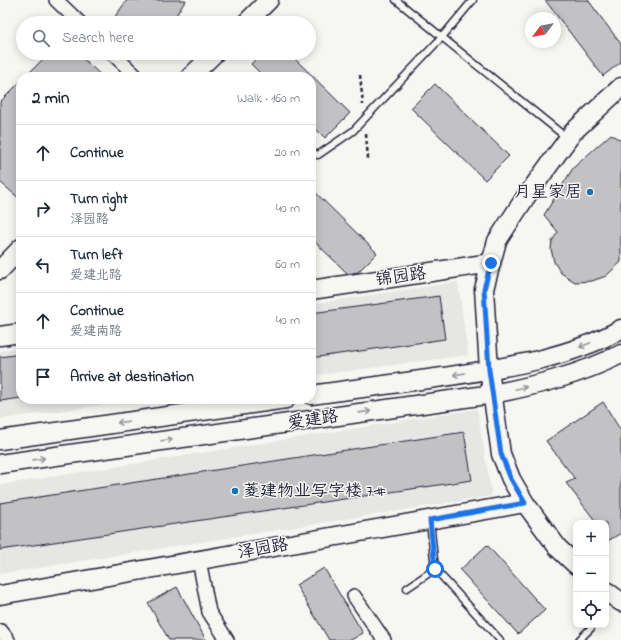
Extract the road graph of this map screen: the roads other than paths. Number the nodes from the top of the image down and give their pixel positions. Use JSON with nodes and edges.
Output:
{"nodes":[{"id":1,"x":56,"y":0,"type":"edge"},
{"id":2,"x":269,"y":0,"type":"edge"},
{"id":3,"x":396,"y":0,"type":"edge"},
{"id":4,"x":473,"y":0,"type":"edge"},
{"id":5,"x":73,"y":16,"type":"edge"},
{"id":6,"x":253,"y":16,"type":"edge"},
{"id":7,"x":442,"y":37,"type":"junction"},
{"id":8,"x":119,"y":60,"type":"edge"},
{"id":9,"x":208,"y":60,"type":"edge"},
{"id":10,"x":132,"y":72,"type":"edge"},
{"id":11,"x":195,"y":72,"type":"edge"},
{"id":12,"x":621,"y":87,"type":"edge"},
{"id":13,"x":568,"y":139,"type":"junction"},
{"id":14,"x":316,"y":154,"type":"edge"},
{"id":15,"x":16,"y":253,"type":"edge"},
{"id":16,"x":491,"y":263,"type":"junction"},
{"id":17,"x":0,"y":270,"type":"edge"},
{"id":18,"x":316,"y":289,"type":"edge"},
{"id":19,"x":621,"y":329,"type":"edge"},
{"id":20,"x":16,"y":334,"type":"edge"},
{"id":21,"x":0,"y":336,"type":"edge"},
{"id":22,"x":621,"y":354,"type":"edge"},
{"id":23,"x":489,"y":370,"type":"junction"},
{"id":24,"x":493,"y":394,"type":"junction"},
{"id":25,"x":316,"y":395,"type":"edge"},
{"id":26,"x":251,"y":404,"type":"edge"},
{"id":27,"x":0,"y":440,"type":"edge"},
{"id":28,"x":0,"y":464,"type":"edge"},
{"id":29,"x":525,"y":503,"type":"junction"},
{"id":30,"x":430,"y":520,"type":"junction"},
{"id":31,"x":199,"y":560,"type":"junction"},
{"id":32,"x":573,"y":562,"type":"edge"},
{"id":33,"x":435,"y":569,"type":"junction"},
{"id":34,"x":407,"y":588,"type":"dead end"},
{"id":35,"x":607,"y":592,"type":"edge"},
{"id":36,"x":0,"y":595,"type":"edge"},
{"id":37,"x":354,"y":596,"type":"dead end"},
{"id":38,"x":621,"y":602,"type":"edge"},
{"id":39,"x":591,"y":628,"type":"dead end"},
{"id":40,"x":227,"y":640,"type":"edge"},
{"id":41,"x":384,"y":640,"type":"edge"},
{"id":42,"x":500,"y":640,"type":"edge"},
{"id":43,"x":580,"y":640,"type":"edge"}],
"edges":[{"from":1,"to":5,"type":"street"},
{"from":2,"to":6,"type":"street"},
{"from":3,"to":7,"type":"lane"},
{"from":4,"to":7,"type":"lane"},
{"from":7,"to":13,"type":"lane"},
{"from":7,"to":14,"type":"lane"},
{"from":8,"to":10,"type":"street"},
{"from":9,"to":11,"type":"street"},
{"from":12,"to":13,"type":"street"},
{"from":13,"to":16,"type":"street"},
{"from":15,"to":17,"type":"street"},
{"from":16,"to":18,"type":"street","name":"锦园路"},
{"from":16,"to":23,"type":"street"},
{"from":19,"to":23,"type":"street","name":"爱建路","one_way":true},
{"from":20,"to":21,"type":"street"},
{"from":24,"to":22,"type":"street","name":"爱建路","one_way":true},
{"from":23,"to":24,"type":"street"},
{"from":23,"to":25,"type":"street","name":"爱建路","one_way":true},
{"from":28,"to":24,"type":"street","name":"爱建路","one_way":true},
{"from":24,"to":29,"type":"street"},
{"from":26,"to":27,"type":"street","name":"爱建路","one_way":true},
{"from":29,"to":30,"type":"street","name":"泽园路"},
{"from":29,"to":32,"type":"street"},
{"from":30,"to":31,"type":"street","name":"泽园路"},
{"from":30,"to":33,"type":"lane"},
{"from":31,"to":36,"type":"street","name":"泽园路"},
{"from":31,"to":40,"type":"street"},
{"from":33,"to":34,"type":"lane"},
{"from":33,"to":42,"type":"lane"},
{"from":35,"to":38,"type":"street"},
{"from":37,"to":41,"type":"street"},
{"from":39,"to":43,"type":"lane"}]}
